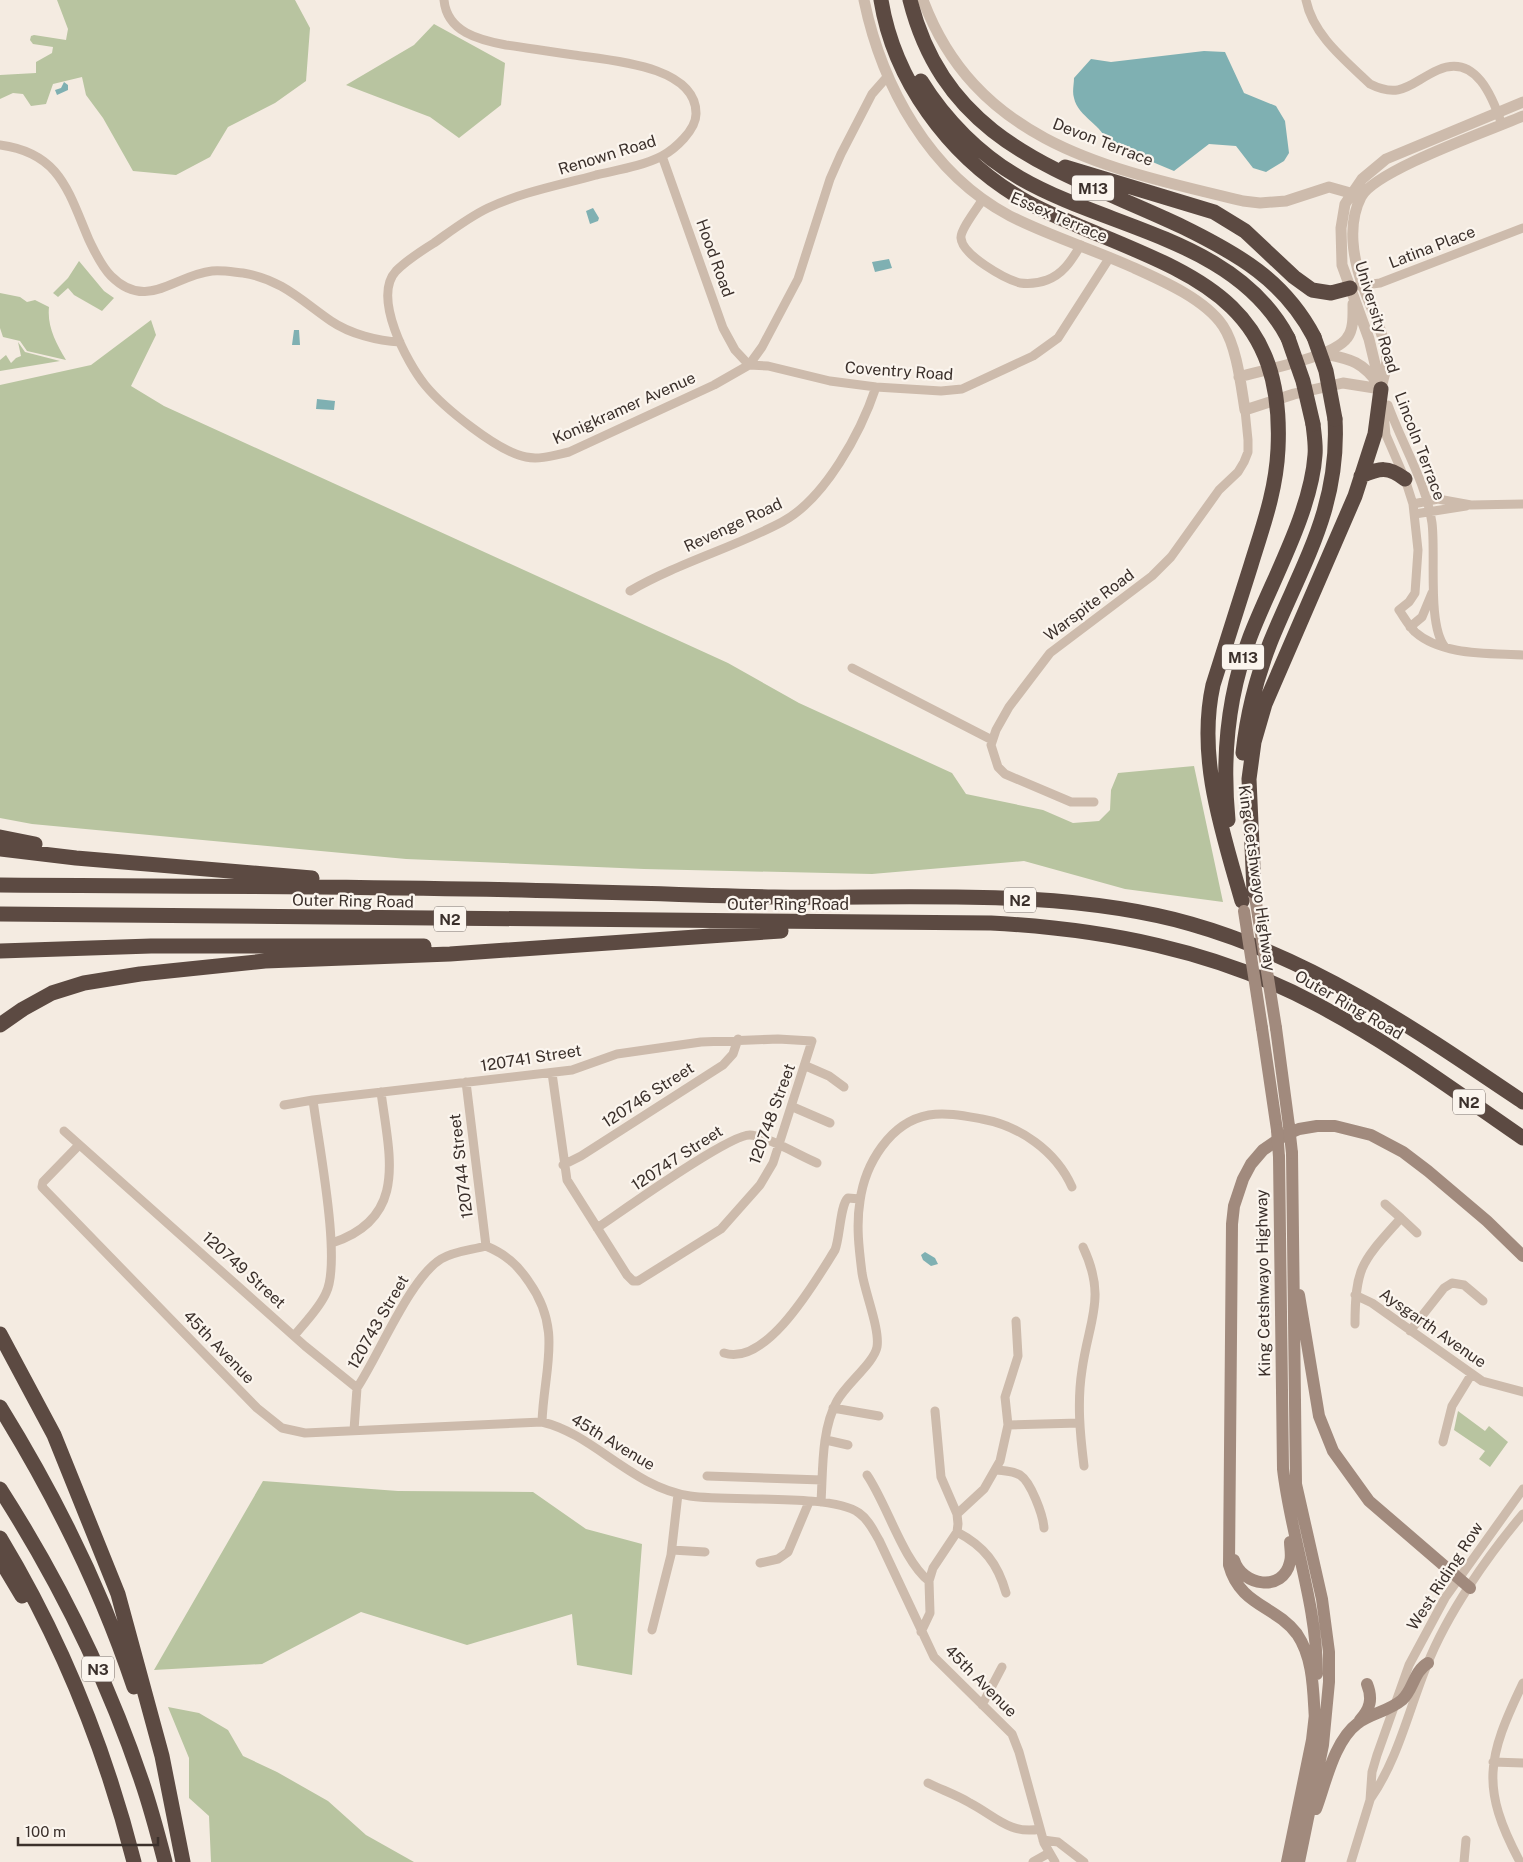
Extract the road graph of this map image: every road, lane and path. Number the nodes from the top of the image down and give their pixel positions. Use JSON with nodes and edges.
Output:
{"nodes":[{"id":1,"x":444,"y":0,"type":"edge"},
{"id":2,"x":864,"y":0,"type":"edge"},
{"id":3,"x":881,"y":0,"type":"edge"},
{"id":4,"x":886,"y":0,"type":"edge"},
{"id":5,"x":910,"y":0,"type":"edge"},
{"id":6,"x":923,"y":0,"type":"edge"},
{"id":7,"x":1306,"y":0,"type":"edge"},
{"id":8,"x":887,"y":77,"type":"junction"},
{"id":9,"x":1523,"y":102,"type":"edge"},
{"id":10,"x":1498,"y":113,"type":"junction"},
{"id":11,"x":1523,"y":116,"type":"edge"},
{"id":12,"x":1502,"y":125,"type":"junction"},
{"id":13,"x":0,"y":144,"type":"edge"},
{"id":14,"x":1026,"y":155,"type":"junction"},
{"id":15,"x":662,"y":156,"type":"junction"},
{"id":16,"x":1356,"y":194,"type":"junction"},
{"id":17,"x":983,"y":199,"type":"junction"},
{"id":18,"x":1523,"y":228,"type":"edge"},
{"id":19,"x":1081,"y":245,"type":"junction"},
{"id":20,"x":1110,"y":257,"type":"junction"},
{"id":21,"x":1355,"y":290,"type":"junction"},
{"id":22,"x":400,"y":342,"type":"junction"},
{"id":23,"x":1325,"y":354,"type":"junction"},
{"id":24,"x":749,"y":365,"type":"junction"},
{"id":25,"x":1268,"y":368,"type":"junction"},
{"id":26,"x":1239,"y":376,"type":"junction"},
{"id":27,"x":876,"y":387,"type":"junction"},
{"id":28,"x":1381,"y":389,"type":"junction"},
{"id":29,"x":1276,"y":401,"type":"junction"},
{"id":30,"x":1245,"y":410,"type":"junction"},
{"id":31,"x":1361,"y":476,"type":"junction"},
{"id":32,"x":1405,"y":479,"type":"junction"},
{"id":33,"x":1426,"y":501,"type":"junction"},
{"id":34,"x":1523,"y":504,"type":"edge"},
{"id":35,"x":1471,"y":505,"type":"junction"},
{"id":36,"x":1414,"y":509,"type":"junction"},
{"id":37,"x":1429,"y":512,"type":"junction"},
{"id":38,"x":1433,"y":590,"type":"junction"},
{"id":39,"x":630,"y":591,"type":"dead end"},
{"id":40,"x":1410,"y":627,"type":"junction"},
{"id":41,"x":1446,"y":647,"type":"junction"},
{"id":42,"x":1523,"y":655,"type":"edge"},
{"id":43,"x":852,"y":668,"type":"dead end"},
{"id":44,"x":992,"y":740,"type":"junction"},
{"id":45,"x":1094,"y":802,"type":"dead end"},
{"id":46,"x":0,"y":838,"type":"edge"},
{"id":47,"x":0,"y":849,"type":"edge"},
{"id":48,"x":142,"y":864,"type":"junction"},
{"id":49,"x":0,"y":885,"type":"edge"},
{"id":50,"x":469,"y":888,"type":"junction"},
{"id":51,"x":1254,"y":891,"type":"junction"},
{"id":52,"x":1243,"y":906,"type":"junction"},
{"id":53,"x":0,"y":914,"type":"edge"},
{"id":54,"x":900,"y":922,"type":"junction"},
{"id":55,"x":551,"y":947,"type":"junction"},
{"id":56,"x":0,"y":951,"type":"edge"},
{"id":57,"x":0,"y":1025,"type":"edge"},
{"id":58,"x":738,"y":1040,"type":"junction"},
{"id":59,"x":812,"y":1041,"type":"joint"},
{"id":60,"x":806,"y":1066,"type":"junction"},
{"id":61,"x":552,"y":1073,"type":"junction"},
{"id":62,"x":466,"y":1082,"type":"junction"},
{"id":63,"x":844,"y":1087,"type":"dead end"},
{"id":64,"x":381,"y":1092,"type":"junction"},
{"id":65,"x":313,"y":1100,"type":"junction"},
{"id":66,"x":1523,"y":1102,"type":"edge"},
{"id":67,"x":284,"y":1105,"type":"dead end"},
{"id":68,"x":793,"y":1107,"type":"junction"},
{"id":69,"x":830,"y":1123,"type":"dead end"},
{"id":70,"x":1283,"y":1128,"type":"junction"},
{"id":71,"x":64,"y":1131,"type":"dead end"},
{"id":72,"x":1523,"y":1138,"type":"edge"},
{"id":73,"x":79,"y":1145,"type":"junction"},
{"id":74,"x":778,"y":1146,"type":"junction"},
{"id":75,"x":1286,"y":1155,"type":"junction"},
{"id":76,"x":817,"y":1163,"type":"dead end"},
{"id":77,"x":563,"y":1165,"type":"junction"},
{"id":78,"x":1072,"y":1187,"type":"dead end"},
{"id":79,"x":860,"y":1199,"type":"junction"},
{"id":80,"x":1385,"y":1204,"type":"dead end"},
{"id":81,"x":1400,"y":1218,"type":"junction"},
{"id":82,"x":597,"y":1228,"type":"junction"},
{"id":83,"x":1417,"y":1233,"type":"dead end"},
{"id":84,"x":332,"y":1243,"type":"junction"},
{"id":85,"x":486,"y":1246,"type":"junction"},
{"id":86,"x":1083,"y":1247,"type":"dead end"},
{"id":87,"x":1293,"y":1251,"type":"junction"},
{"id":88,"x":1523,"y":1256,"type":"edge"},
{"id":89,"x":1355,"y":1295,"type":"junction"},
{"id":90,"x":1483,"y":1301,"type":"dead end"},
{"id":91,"x":1016,"y":1321,"type":"dead end"},
{"id":92,"x":1354,"y":1324,"type":"dead end"},
{"id":93,"x":1410,"y":1331,"type":"junction"},
{"id":94,"x":0,"y":1334,"type":"edge"},
{"id":95,"x":294,"y":1336,"type":"junction"},
{"id":96,"x":724,"y":1354,"type":"dead end"},
{"id":97,"x":1470,"y":1374,"type":"junction"},
{"id":98,"x":357,"y":1388,"type":"junction"},
{"id":99,"x":1523,"y":1392,"type":"edge"},
{"id":100,"x":0,"y":1407,"type":"edge"},
{"id":101,"x":834,"y":1408,"type":"junction"},
{"id":102,"x":935,"y":1411,"type":"dead end"},
{"id":103,"x":879,"y":1416,"type":"dead end"},
{"id":104,"x":542,"y":1422,"type":"junction"},
{"id":105,"x":1079,"y":1423,"type":"junction"},
{"id":106,"x":1008,"y":1425,"type":"junction"},
{"id":107,"x":354,"y":1430,"type":"junction"},
{"id":108,"x":826,"y":1440,"type":"junction"},
{"id":109,"x":1443,"y":1442,"type":"dead end"},
{"id":110,"x":848,"y":1445,"type":"dead end"},
{"id":111,"x":1084,"y":1466,"type":"dead end"},
{"id":112,"x":996,"y":1470,"type":"junction"},
{"id":113,"x":867,"y":1475,"type":"dead end"},
{"id":114,"x":707,"y":1476,"type":"dead end"},
{"id":115,"x":822,"y":1480,"type":"junction"},
{"id":116,"x":1284,"y":1484,"type":"junction"},
{"id":117,"x":0,"y":1489,"type":"edge"},
{"id":118,"x":1523,"y":1489,"type":"edge"},
{"id":119,"x":678,"y":1494,"type":"junction"},
{"id":120,"x":809,"y":1502,"type":"junction"},
{"id":121,"x":821,"y":1502,"type":"junction"},
{"id":122,"x":957,"y":1514,"type":"junction"},
{"id":123,"x":1523,"y":1514,"type":"edge"},
{"id":124,"x":1044,"y":1528,"type":"dead end"},
{"id":125,"x":957,"y":1532,"type":"junction"},
{"id":126,"x":0,"y":1538,"type":"edge"},
{"id":127,"x":1488,"y":1538,"type":"junction"},
{"id":128,"x":1230,"y":1540,"type":"junction"},
{"id":129,"x":1498,"y":1546,"type":"junction"},
{"id":130,"x":672,"y":1550,"type":"junction"},
{"id":131,"x":705,"y":1552,"type":"dead end"},
{"id":132,"x":0,"y":1559,"type":"edge"},
{"id":133,"x":760,"y":1563,"type":"dead end"},
{"id":134,"x":1458,"y":1579,"type":"junction"},
{"id":135,"x":929,"y":1581,"type":"junction"},
{"id":136,"x":1470,"y":1588,"type":"junction"},
{"id":137,"x":1006,"y":1593,"type":"dead end"},
{"id":138,"x":652,"y":1630,"type":"dead end"},
{"id":139,"x":921,"y":1632,"type":"junction"},
{"id":140,"x":1428,"y":1663,"type":"junction"},
{"id":141,"x":1002,"y":1667,"type":"dead end"},
{"id":142,"x":1523,"y":1683,"type":"edge"},
{"id":143,"x":1367,"y":1684,"type":"dead end"},
{"id":144,"x":982,"y":1705,"type":"junction"},
{"id":145,"x":1394,"y":1705,"type":"junction"},
{"id":146,"x":85,"y":1710,"type":"junction"},
{"id":147,"x":1315,"y":1720,"type":"junction"},
{"id":148,"x":1356,"y":1725,"type":"junction"},
{"id":149,"x":1493,"y":1762,"type":"junction"},
{"id":150,"x":1523,"y":1763,"type":"edge"},
{"id":151,"x":928,"y":1784,"type":"dead end"},
{"id":152,"x":1370,"y":1800,"type":"junction"},
{"id":153,"x":172,"y":1803,"type":"junction"},
{"id":154,"x":1040,"y":1829,"type":"junction"},
{"id":155,"x":1043,"y":1840,"type":"junction"},
{"id":156,"x":1466,"y":1840,"type":"dead end"},
{"id":157,"x":1303,"y":1843,"type":"junction"},
{"id":158,"x":1049,"y":1853,"type":"junction"},
{"id":159,"x":134,"y":1862,"type":"edge"},
{"id":160,"x":165,"y":1862,"type":"edge"},
{"id":161,"x":183,"y":1862,"type":"edge"},
{"id":162,"x":1033,"y":1862,"type":"edge"},
{"id":163,"x":1055,"y":1862,"type":"edge"},
{"id":164,"x":1084,"y":1862,"type":"edge"},
{"id":165,"x":1288,"y":1862,"type":"edge"},
{"id":166,"x":1301,"y":1862,"type":"edge"},
{"id":167,"x":1351,"y":1862,"type":"edge"},
{"id":168,"x":1464,"y":1862,"type":"edge"},
{"id":169,"x":1520,"y":1862,"type":"edge"}],
"edges":[{"from":1,"to":15,"type":"street","name":"Renown Road"},
{"from":2,"to":8,"type":"street","name":"Essex Terrace"},
{"from":3,"to":25,"type":"highway"},
{"from":4,"to":52,"type":"highway","name":"King Cetshwayo Highway","number":"M13","bridge":true},
{"from":5,"to":14,"type":"highway","name":"King Cetshwayo Highway","number":"M13"},
{"from":6,"to":16,"type":"street","name":"Devon Terrace"},
{"from":7,"to":10,"type":"street"},
{"from":8,"to":17,"type":"street","name":"Essex Terrace"},
{"from":8,"to":24,"type":"street","name":"Konigkramer Avenue"},
{"from":9,"to":10,"type":"street","name":"University Road"},
{"from":10,"to":12,"type":"street"},
{"from":10,"to":16,"type":"street","name":"University Road"},
{"from":11,"to":12,"type":"street","name":"University Road"},
{"from":12,"to":16,"type":"street","name":"University Road"},
{"from":13,"to":22,"type":"street"},
{"from":14,"to":21,"type":"highway"},
{"from":14,"to":51,"type":"highway","name":"King Cetshwayo Highway","number":"M13","bridge":true},
{"from":15,"to":22,"type":"street","name":"Renown Road"},
{"from":15,"to":24,"type":"street","name":"Hood Road"},
{"from":16,"to":21,"type":"street","name":"University Road"},
{"from":17,"to":19,"type":"street","name":"Essex Terrace"},
{"from":17,"to":19,"type":"street"},
{"from":18,"to":21,"type":"street","name":"Latina Place"},
{"from":19,"to":20,"type":"street","name":"Essex Terrace"},
{"from":20,"to":26,"type":"street","name":"Essex Terrace"},
{"from":20,"to":27,"type":"street","name":"Coventry Road"},
{"from":21,"to":23,"type":"street"},
{"from":21,"to":28,"type":"street","name":"University Road"},
{"from":21,"to":28,"type":"street","name":"University Road"},
{"from":22,"to":24,"type":"street","name":"Konigkramer Avenue"},
{"from":23,"to":25,"type":"street"},
{"from":23,"to":28,"type":"street"},
{"from":24,"to":27,"type":"street","name":"Coventry Road"},
{"from":25,"to":26,"type":"street"},
{"from":25,"to":29,"type":"highway"},
{"from":26,"to":30,"type":"street","name":"Essex Terrace"},
{"from":27,"to":39,"type":"street","name":"Revenge Road"},
{"from":28,"to":29,"type":"street"},
{"from":28,"to":31,"type":"highway"},
{"from":28,"to":32,"type":"street","name":"Lincoln Terrace"},
{"from":28,"to":33,"type":"street","name":"Lincoln Terrace"},
{"from":29,"to":30,"type":"street"},
{"from":29,"to":52,"type":"highway"},
{"from":30,"to":44,"type":"street","name":"Warspite Road"},
{"from":31,"to":32,"type":"highway"},
{"from":31,"to":51,"type":"highway"},
{"from":32,"to":36,"type":"street","name":"Lincoln Terrace"},
{"from":33,"to":35,"type":"street"},
{"from":33,"to":36,"type":"street"},
{"from":33,"to":37,"type":"street","name":"Lincoln Terrace"},
{"from":34,"to":35,"type":"street"},
{"from":35,"to":37,"type":"street"},
{"from":36,"to":37,"type":"street"},
{"from":36,"to":40,"type":"street","name":"Lincoln Terrace"},
{"from":37,"to":38,"type":"street","name":"Lincoln Terrace"},
{"from":38,"to":40,"type":"street","name":"Lincoln Terrace"},
{"from":38,"to":41,"type":"street","name":"Lincoln Terrace"},
{"from":40,"to":41,"type":"street","name":"Lincoln Terrace"},
{"from":41,"to":42,"type":"street","name":"Lincoln Terrace"},
{"from":43,"to":44,"type":"street"},
{"from":44,"to":45,"type":"street"},
{"from":46,"to":48,"type":"highway"},
{"from":47,"to":48,"type":"highway"},
{"from":48,"to":50,"type":"highway"},
{"from":49,"to":50,"type":"highway","name":"Outer Ring Road","number":"N2"},
{"from":50,"to":66,"type":"highway","name":"Outer Ring Road","number":"N2"},
{"from":51,"to":70,"type":"main road","name":"King Cetshwayo Highway","number":"M13","bridge":true},
{"from":52,"to":70,"type":"main road","name":"King Cetshwayo Highway","number":"M13","bridge":true},
{"from":53,"to":54,"type":"highway","name":"Outer Ring Road","number":"N2"},
{"from":54,"to":55,"type":"highway"},
{"from":54,"to":72,"type":"highway","name":"Outer Ring Road","number":"N2"},
{"from":55,"to":56,"type":"highway"},
{"from":55,"to":57,"type":"highway"},
{"from":58,"to":59,"type":"street","name":"120741 Street"},
{"from":58,"to":61,"type":"street","name":"120741 Street"},
{"from":58,"to":77,"type":"street","name":"120746 Street"},
{"from":59,"to":60,"type":"street","name":"120748 Street"},
{"from":60,"to":63,"type":"street"},
{"from":60,"to":68,"type":"street","name":"120748 Street"},
{"from":61,"to":62,"type":"street","name":"120741 Street"},
{"from":61,"to":77,"type":"street"},
{"from":62,"to":64,"type":"street","name":"120741 Street"},
{"from":62,"to":85,"type":"street","name":"120744 Street"},
{"from":64,"to":65,"type":"street","name":"120741 Street"},
{"from":64,"to":84,"type":"street"},
{"from":65,"to":67,"type":"street","name":"120741 Street"},
{"from":65,"to":84,"type":"street"},
{"from":68,"to":69,"type":"street"},
{"from":68,"to":74,"type":"street","name":"120748 Street"},
{"from":70,"to":75,"type":"main road","name":"King Cetshwayo Highway","number":"M13","bridge":true},
{"from":71,"to":73,"type":"street","name":"120749 Street"},
{"from":73,"to":95,"type":"street","name":"120749 Street"},
{"from":73,"to":107,"type":"street","name":"45th Avenue"},
{"from":74,"to":76,"type":"street","name":"120747 Street"},
{"from":74,"to":82,"type":"street","name":"120747 Street"},
{"from":74,"to":82,"type":"street","name":"120748 Street"},
{"from":75,"to":87,"type":"main road","name":"King Cetshwayo Highway","number":"M13"},
{"from":75,"to":116,"type":"main road","name":"King Cetshwayo Highway","number":"M13"},
{"from":77,"to":82,"type":"street"},
{"from":78,"to":79,"type":"street"},
{"from":79,"to":96,"type":"street"},
{"from":79,"to":101,"type":"street"},
{"from":80,"to":81,"type":"street"},
{"from":81,"to":83,"type":"street"},
{"from":81,"to":89,"type":"street"},
{"from":84,"to":95,"type":"street"},
{"from":85,"to":98,"type":"street","name":"120743 Street"},
{"from":85,"to":104,"type":"street"},
{"from":86,"to":105,"type":"street"},
{"from":87,"to":134,"type":"main road"},
{"from":87,"to":157,"type":"main road","name":"King Cetshwayo Highway","number":"M13"},
{"from":88,"to":128,"type":"main road"},
{"from":89,"to":92,"type":"street"},
{"from":89,"to":93,"type":"street","name":"Aysgarth Avenue"},
{"from":90,"to":93,"type":"street"},
{"from":91,"to":106,"type":"street"},
{"from":93,"to":97,"type":"street","name":"Aysgarth Avenue"},
{"from":94,"to":153,"type":"highway"},
{"from":95,"to":98,"type":"street","name":"120749 Street"},
{"from":97,"to":99,"type":"street","name":"Aysgarth Avenue"},
{"from":97,"to":109,"type":"street"},
{"from":98,"to":107,"type":"street"},
{"from":100,"to":153,"type":"highway"},
{"from":101,"to":103,"type":"street"},
{"from":101,"to":108,"type":"street"},
{"from":102,"to":122,"type":"street"},
{"from":104,"to":107,"type":"street","name":"45th Avenue"},
{"from":104,"to":119,"type":"street","name":"45th Avenue"},
{"from":105,"to":106,"type":"street"},
{"from":105,"to":111,"type":"street"},
{"from":106,"to":112,"type":"street"},
{"from":108,"to":110,"type":"street"},
{"from":108,"to":115,"type":"street"},
{"from":112,"to":122,"type":"street"},
{"from":112,"to":124,"type":"street"},
{"from":113,"to":135,"type":"street"},
{"from":114,"to":115,"type":"street"},
{"from":115,"to":121,"type":"street"},
{"from":116,"to":128,"type":"main road"},
{"from":116,"to":147,"type":"main road","name":"King Cetshwayo Highway","number":"M13"},
{"from":117,"to":160,"type":"highway","number":"N3"},
{"from":118,"to":127,"type":"street","name":"West Riding Row"},
{"from":119,"to":120,"type":"street","name":"45th Avenue"},
{"from":119,"to":130,"type":"street"},
{"from":120,"to":121,"type":"street","name":"45th Avenue"},
{"from":120,"to":133,"type":"street"},
{"from":121,"to":139,"type":"street","name":"45th Avenue"},
{"from":122,"to":125,"type":"street"},
{"from":123,"to":129,"type":"street","name":"West Riding Row"},
{"from":125,"to":135,"type":"street"},
{"from":125,"to":137,"type":"street"},
{"from":126,"to":146,"type":"highway","number":"N3"},
{"from":127,"to":129,"type":"street"},
{"from":127,"to":134,"type":"street","name":"West Riding Row"},
{"from":128,"to":147,"type":"main road"},
{"from":129,"to":136,"type":"street","name":"West Riding Row"},
{"from":130,"to":131,"type":"street"},
{"from":130,"to":138,"type":"street"},
{"from":132,"to":146,"type":"highway"},
{"from":134,"to":136,"type":"main road"},
{"from":134,"to":145,"type":"street","name":"West Riding Row"},
{"from":135,"to":139,"type":"street"},
{"from":136,"to":140,"type":"street","name":"West Riding Row"},
{"from":139,"to":144,"type":"street","name":"45th Avenue"},
{"from":140,"to":145,"type":"main road"},
{"from":140,"to":152,"type":"street","name":"West Riding Row"},
{"from":141,"to":144,"type":"street"},
{"from":142,"to":149,"type":"street"},
{"from":143,"to":148,"type":"main road"},
{"from":144,"to":154,"type":"street","name":"45th Avenue"},
{"from":145,"to":148,"type":"main road"},
{"from":145,"to":152,"type":"street","name":"West Riding Row"},
{"from":146,"to":159,"type":"highway","number":"N3"},
{"from":147,"to":165,"type":"main road","name":"King Cetshwayo Highway","number":"M13"},
{"from":148,"to":157,"type":"main road"},
{"from":149,"to":150,"type":"street"},
{"from":149,"to":169,"type":"street"},
{"from":151,"to":154,"type":"street"},
{"from":152,"to":167,"type":"street","name":"West Riding Row"},
{"from":153,"to":161,"type":"highway"},
{"from":154,"to":155,"type":"street","name":"45th Avenue"},
{"from":155,"to":158,"type":"street","name":"45th Avenue"},
{"from":155,"to":164,"type":"street"},
{"from":156,"to":168,"type":"street"},
{"from":157,"to":166,"type":"main road","name":"King Cetshwayo Highway","number":"M13"},
{"from":158,"to":162,"type":"street"},
{"from":158,"to":163,"type":"street","name":"45th Avenue"}]}
